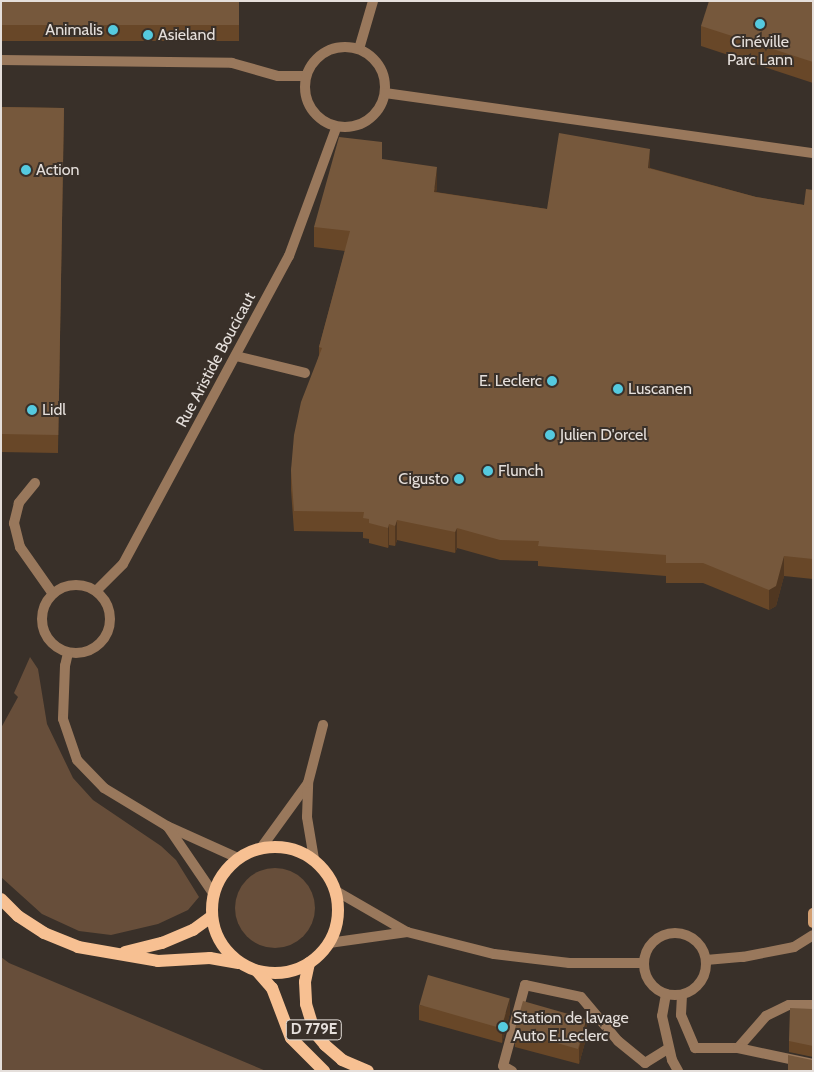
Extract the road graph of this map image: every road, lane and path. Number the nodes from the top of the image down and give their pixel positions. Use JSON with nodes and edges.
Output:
{"nodes":[{"id":1,"x":373,"y":1,"type":"edge"},
{"id":2,"x":359,"y":49,"type":"junction"},
{"id":3,"x":1,"y":60,"type":"edge"},
{"id":4,"x":305,"y":76,"type":"junction"},
{"id":5,"x":385,"y":92,"type":"junction"},
{"id":6,"x":336,"y":128,"type":"junction"},
{"id":7,"x":813,"y":153,"type":"edge"},
{"id":8,"x":236,"y":356,"type":"junction"},
{"id":9,"x":305,"y":373,"type":"dead end"},
{"id":10,"x":35,"y":483,"type":"dead end"},
{"id":11,"x":96,"y":591,"type":"junction"},
{"id":12,"x":53,"y":594,"type":"junction"},
{"id":13,"x":68,"y":653,"type":"junction"},
{"id":14,"x":323,"y":725,"type":"dead end"},
{"id":15,"x":308,"y":783,"type":"junction"},
{"id":16,"x":167,"y":826,"type":"junction"},
{"id":17,"x":261,"y":848,"type":"junction"},
{"id":18,"x":238,"y":858,"type":"junction"},
{"id":19,"x":314,"y":859,"type":"junction"},
{"id":20,"x":336,"y":891,"type":"junction"},
{"id":21,"x":213,"y":893,"type":"junction"},
{"id":22,"x":1,"y":900,"type":"edge"},
{"id":23,"x":813,"y":913,"type":"edge"},
{"id":24,"x":211,"y":917,"type":"junction"},
{"id":25,"x":813,"y":923,"type":"edge"},
{"id":26,"x":408,"y":932,"type":"junction"},
{"id":27,"x":813,"y":935,"type":"edge"},
{"id":28,"x":328,"y":943,"type":"junction"},
{"id":29,"x":120,"y":953,"type":"junction"},
{"id":30,"x":706,"y":960,"type":"junction"},
{"id":31,"x":239,"y":963,"type":"junction"},
{"id":32,"x":309,"y":963,"type":"junction"},
{"id":33,"x":644,"y":963,"type":"junction"},
{"id":34,"x":257,"y":971,"type":"junction"},
{"id":35,"x":666,"y":994,"type":"junction"},
{"id":36,"x":682,"y":995,"type":"junction"},
{"id":37,"x":813,"y":1005,"type":"edge"},
{"id":38,"x":669,"y":1048,"type":"junction"},
{"id":39,"x":738,"y":1048,"type":"junction"},
{"id":40,"x":813,"y":1064,"type":"edge"},
{"id":41,"x":324,"y":1071,"type":"edge"},
{"id":42,"x":368,"y":1071,"type":"edge"},
{"id":43,"x":512,"y":1071,"type":"edge"},
{"id":44,"x":678,"y":1071,"type":"edge"}],
"edges":[{"from":1,"to":2,"type":"street"},
{"from":2,"to":4,"type":"street"},
{"from":2,"to":5,"type":"street"},
{"from":3,"to":4,"type":"street"},
{"from":4,"to":6,"type":"street"},
{"from":5,"to":6,"type":"street"},
{"from":5,"to":7,"type":"street"},
{"from":6,"to":8,"type":"street","name":"Rue Aristide Boucicaut"},
{"from":8,"to":9,"type":"street"},
{"from":8,"to":11,"type":"street","name":"Rue Aristide Boucicaut"},
{"from":10,"to":12,"type":"street"},
{"from":11,"to":12,"type":"street"},
{"from":11,"to":13,"type":"street"},
{"from":12,"to":13,"type":"street"},
{"from":13,"to":16,"type":"street"},
{"from":14,"to":15,"type":"street"},
{"from":15,"to":17,"type":"street"},
{"from":15,"to":19,"type":"street"},
{"from":16,"to":18,"type":"street"},
{"from":16,"to":21,"type":"street"},
{"from":17,"to":18,"type":"main road"},
{"from":17,"to":19,"type":"main road"},
{"from":18,"to":21,"type":"main road"},
{"from":19,"to":20,"type":"main road"},
{"from":20,"to":26,"type":"street"},
{"from":20,"to":28,"type":"main road"},
{"from":21,"to":24,"type":"main road"},
{"from":22,"to":29,"type":"main road"},
{"from":23,"to":25,"type":"street"},
{"from":24,"to":29,"type":"main road"},
{"from":24,"to":31,"type":"main road"},
{"from":26,"to":28,"type":"street"},
{"from":26,"to":33,"type":"street"},
{"from":27,"to":30,"type":"street"},
{"from":28,"to":32,"type":"main road"},
{"from":29,"to":31,"type":"main road"},
{"from":30,"to":33,"type":"street"},
{"from":30,"to":36,"type":"street"},
{"from":31,"to":34,"type":"main road"},
{"from":32,"to":34,"type":"main road"},
{"from":32,"to":42,"type":"main road","number":"D 779E"},
{"from":33,"to":35,"type":"street"},
{"from":34,"to":41,"type":"main road","number":"D 779E"},
{"from":35,"to":36,"type":"street"},
{"from":35,"to":38,"type":"street"},
{"from":36,"to":39,"type":"street"},
{"from":37,"to":39,"type":"street"},
{"from":38,"to":43,"type":"street"},
{"from":38,"to":44,"type":"street"},
{"from":39,"to":40,"type":"street"}]}
